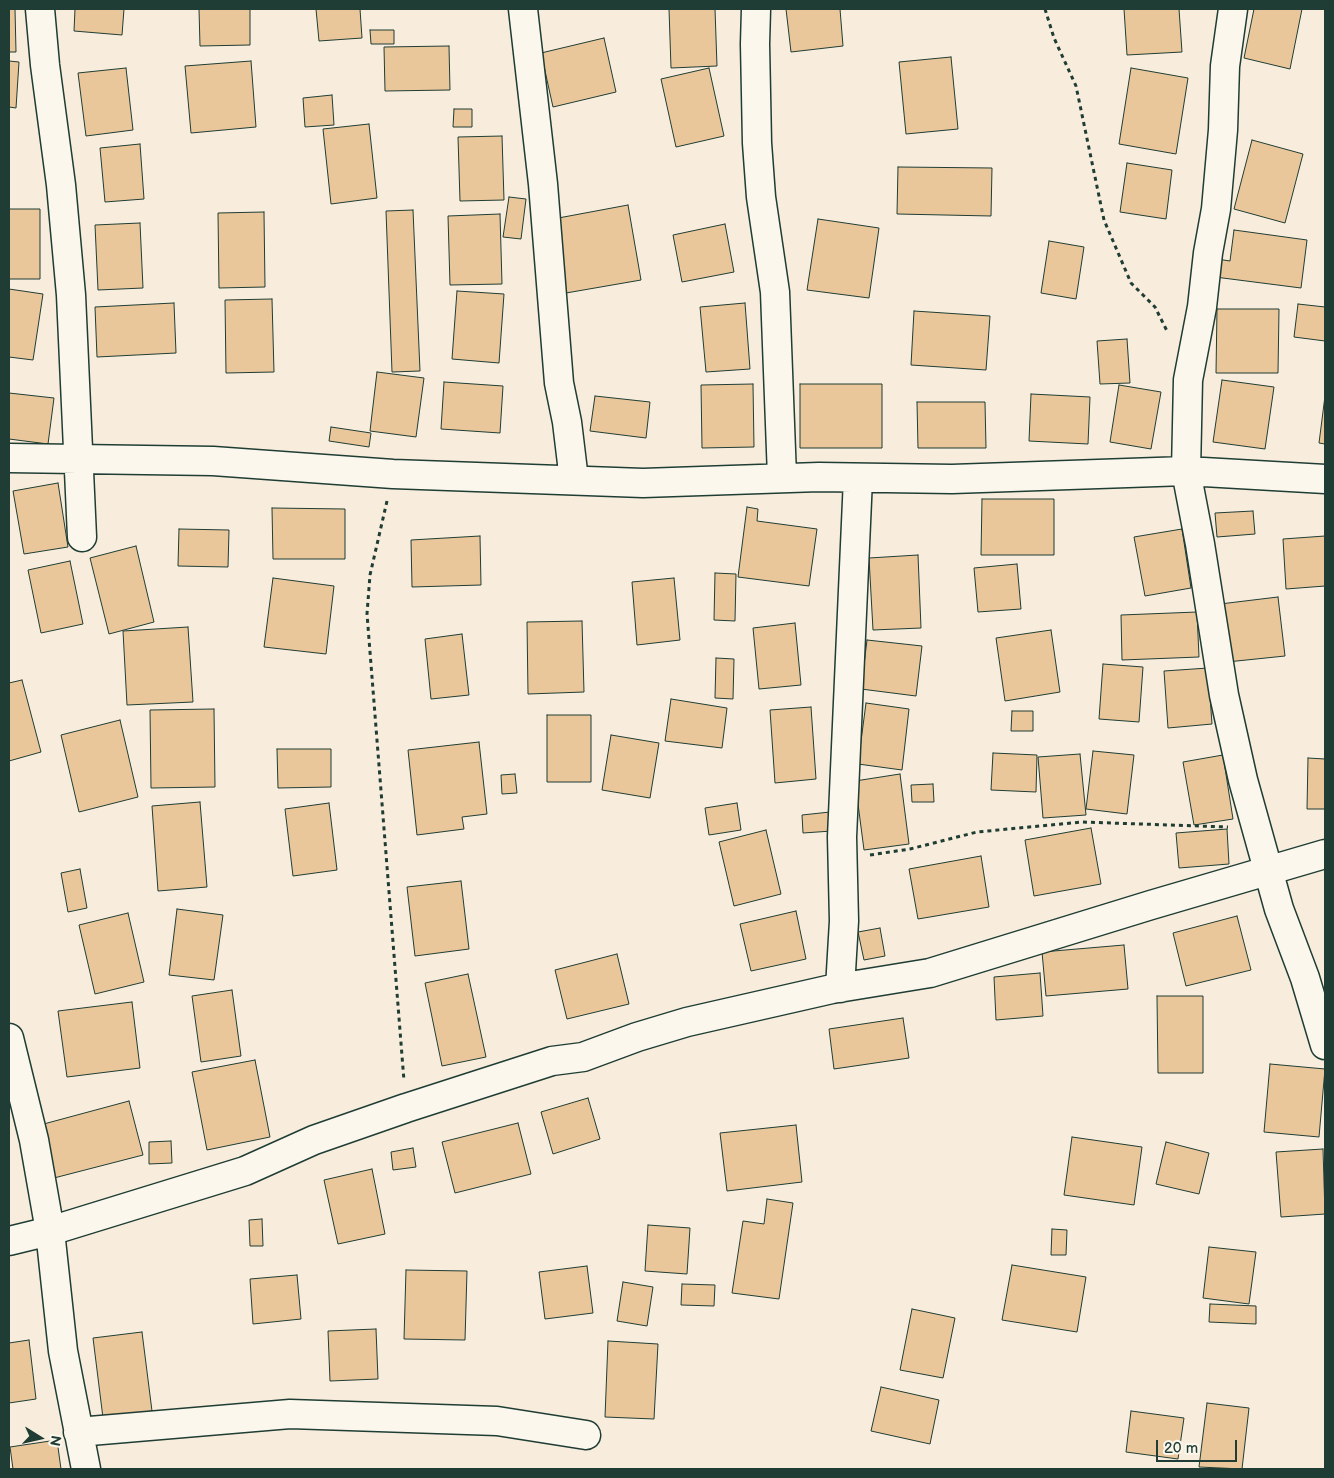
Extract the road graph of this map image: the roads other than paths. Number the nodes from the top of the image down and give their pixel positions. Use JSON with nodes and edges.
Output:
{"nodes":[{"id":1,"x":40,"y":9,"type":"edge"},
{"id":2,"x":523,"y":9,"type":"edge"},
{"id":3,"x":756,"y":9,"type":"edge"},
{"id":4,"x":1233,"y":9,"type":"edge"},
{"id":5,"x":9,"y":458,"type":"edge"},
{"id":6,"x":78,"y":459,"type":"junction"},
{"id":7,"x":1186,"y":471,"type":"junction"},
{"id":8,"x":782,"y":478,"type":"junction"},
{"id":9,"x":858,"y":478,"type":"junction"},
{"id":10,"x":1325,"y":479,"type":"edge"},
{"id":11,"x":574,"y":480,"type":"junction"},
{"id":12,"x":82,"y":537,"type":"dead end"},
{"id":13,"x":1325,"y":854,"type":"edge"},
{"id":14,"x":1269,"y":871,"type":"junction"},
{"id":15,"x":840,"y":988,"type":"junction"},
{"id":16,"x":9,"y":1038,"type":"edge"},
{"id":17,"x":1325,"y":1045,"type":"edge"},
{"id":18,"x":50,"y":1231,"type":"junction"},
{"id":19,"x":9,"y":1241,"type":"edge"},
{"id":20,"x":78,"y":1432,"type":"junction"},
{"id":21,"x":586,"y":1435,"type":"dead end"},
{"id":22,"x":86,"y":1469,"type":"edge"}],
"edges":[{"from":1,"to":6,"type":"street"},
{"from":2,"to":11,"type":"street"},
{"from":3,"to":8,"type":"street"},
{"from":4,"to":7,"type":"street"},
{"from":5,"to":6,"type":"street"},
{"from":6,"to":11,"type":"street"},
{"from":6,"to":12,"type":"street"},
{"from":7,"to":9,"type":"street"},
{"from":7,"to":10,"type":"street"},
{"from":7,"to":14,"type":"street"},
{"from":8,"to":9,"type":"street"},
{"from":8,"to":11,"type":"street"},
{"from":9,"to":15,"type":"street"},
{"from":13,"to":14,"type":"street"},
{"from":14,"to":15,"type":"street"},
{"from":14,"to":17,"type":"street"},
{"from":15,"to":18,"type":"street"},
{"from":16,"to":18,"type":"street"},
{"from":18,"to":19,"type":"street"},
{"from":18,"to":20,"type":"street"},
{"from":20,"to":21,"type":"street"},
{"from":20,"to":22,"type":"street"}]}
